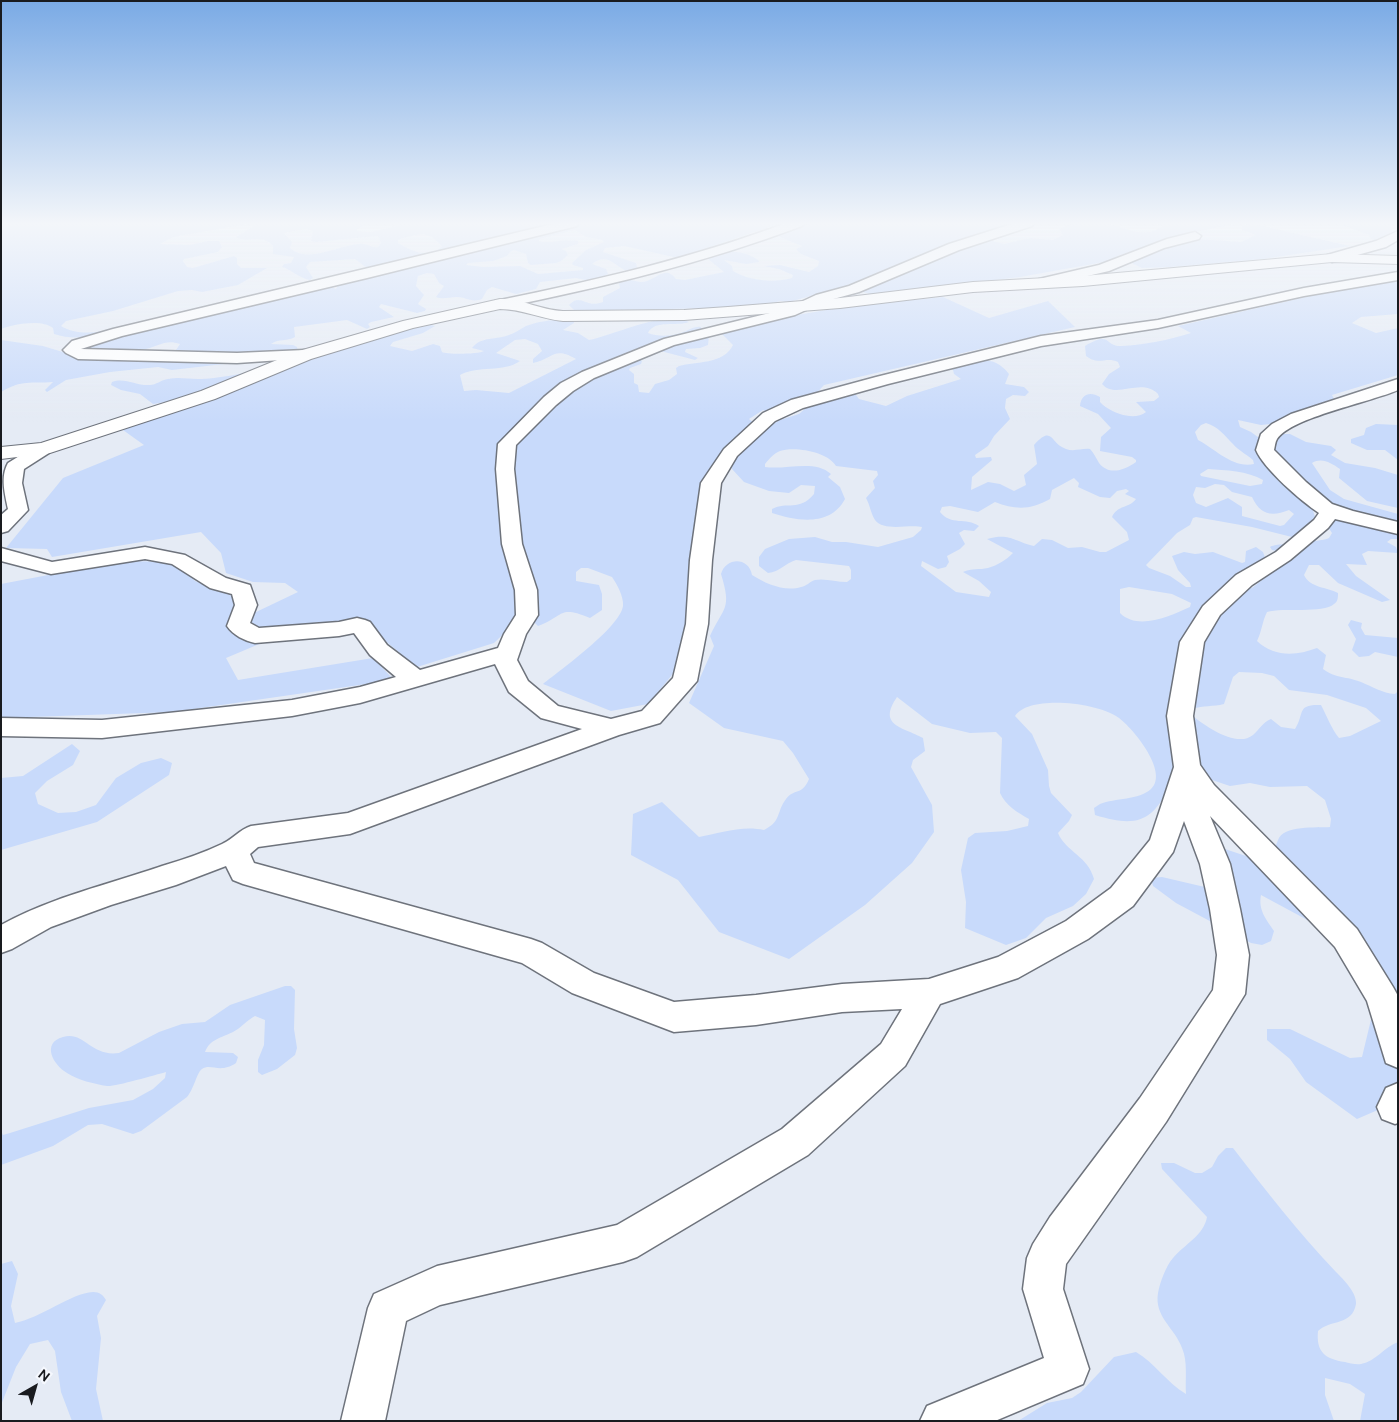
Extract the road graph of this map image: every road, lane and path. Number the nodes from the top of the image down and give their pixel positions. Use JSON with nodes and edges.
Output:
{"nodes":[{"id":1,"x":301,"y":289,"type":"edge"},
{"id":2,"x":570,"y":289,"type":"edge"},
{"id":3,"x":853,"y":289,"type":"edge"},
{"id":4,"x":947,"y":289,"type":"edge"},
{"id":5,"x":1318,"y":289,"type":"edge"},
{"id":6,"x":500,"y":304,"type":"junction"},
{"id":7,"x":805,"y":305,"type":"junction"},
{"id":8,"x":305,"y":355,"type":"junction"},
{"id":9,"x":1398,"y":384,"type":"edge"},
{"id":10,"x":43,"y":450,"type":"junction"},
{"id":11,"x":1,"y":453,"type":"edge"},
{"id":12,"x":8,"y":468,"type":"edge"},
{"id":13,"x":1330,"y":511,"type":"junction"},
{"id":14,"x":1,"y":527,"type":"edge"},
{"id":15,"x":1398,"y":528,"type":"edge"},
{"id":16,"x":1,"y":554,"type":"edge"},
{"id":17,"x":508,"y":653,"type":"junction"},
{"id":18,"x":417,"y":679,"type":"junction"},
{"id":19,"x":1,"y":727,"type":"edge"},
{"id":20,"x":611,"y":728,"type":"junction"},
{"id":21,"x":1187,"y":767,"type":"junction"},
{"id":22,"x":234,"y":851,"type":"junction"},
{"id":23,"x":1,"y":940,"type":"edge"},
{"id":24,"x":930,"y":993,"type":"junction"},
{"id":25,"x":1398,"y":1052,"type":"edge"},
{"id":26,"x":363,"y":1421,"type":"edge"},
{"id":27,"x":942,"y":1421,"type":"edge"}],
"edges":[{"from":1,"to":8,"type":"street"},
{"from":2,"to":6,"type":"street"},
{"from":3,"to":7,"type":"street"},
{"from":4,"to":7,"type":"street"},
{"from":5,"to":20,"type":"street"},
{"from":6,"to":7,"type":"street"},
{"from":6,"to":8,"type":"street"},
{"from":7,"to":17,"type":"street"},
{"from":8,"to":10,"type":"street"},
{"from":9,"to":13,"type":"street"},
{"from":10,"to":11,"type":"street"},
{"from":10,"to":12,"type":"street"},
{"from":12,"to":14,"type":"street"},
{"from":13,"to":15,"type":"street"},
{"from":13,"to":21,"type":"street"},
{"from":16,"to":18,"type":"street"},
{"from":17,"to":18,"type":"street"},
{"from":17,"to":20,"type":"street"},
{"from":18,"to":19,"type":"street"},
{"from":20,"to":22,"type":"street"},
{"from":21,"to":24,"type":"street"},
{"from":21,"to":25,"type":"street"},
{"from":21,"to":27,"type":"street"},
{"from":22,"to":23,"type":"street"},
{"from":22,"to":24,"type":"street"},
{"from":24,"to":26,"type":"street"}]}
